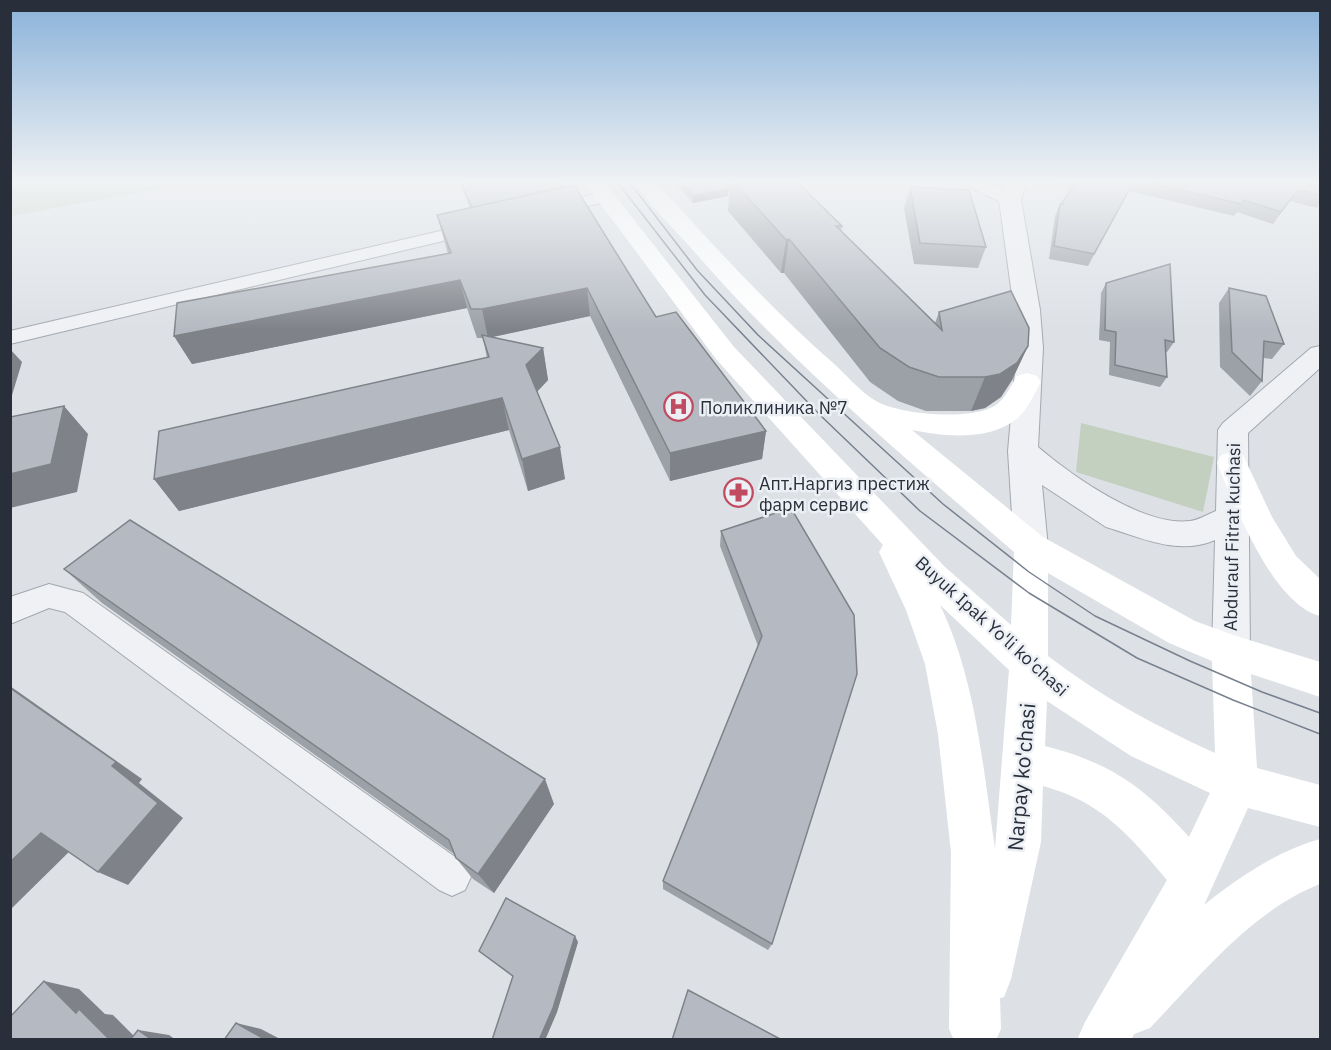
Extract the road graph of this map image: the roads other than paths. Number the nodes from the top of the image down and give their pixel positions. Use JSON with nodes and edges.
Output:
{"nodes":[{"id":1,"x":458,"y":232,"type":"edge"},
{"id":2,"x":632,"y":232,"type":"edge"},
{"id":3,"x":690,"y":232,"type":"edge"},
{"id":4,"x":1018,"y":232,"type":"edge"},
{"id":5,"x":10,"y":338,"type":"edge"},
{"id":6,"x":1320,"y":354,"type":"edge"},
{"id":7,"x":1027,"y":382,"type":"junction"},
{"id":8,"x":866,"y":408,"type":"junction"},
{"id":9,"x":1023,"y":451,"type":"junction"},
{"id":10,"x":1232,"y":463,"type":"junction"},
{"id":11,"x":1232,"y":519,"type":"junction"},
{"id":12,"x":883,"y":523,"type":"junction"},
{"id":13,"x":1030,"y":547,"type":"junction"},
{"id":14,"x":1320,"y":601,"type":"edge"},
{"id":15,"x":10,"y":612,"type":"edge"},
{"id":16,"x":1231,"y":651,"type":"junction"},
{"id":17,"x":1029,"y":664,"type":"junction"},
{"id":18,"x":1320,"y":679,"type":"edge"},
{"id":19,"x":1024,"y":762,"type":"junction"},
{"id":20,"x":1237,"y":784,"type":"junction"},
{"id":21,"x":1320,"y":806,"type":"edge"},
{"id":22,"x":1320,"y":862,"type":"edge"},
{"id":23,"x":452,"y":877,"type":"edge"},
{"id":24,"x":1194,"y":877,"type":"junction"},
{"id":25,"x":973,"y":1034,"type":"edge"},
{"id":26,"x":1104,"y":1040,"type":"edge"}],
"edges":[{"from":1,"to":5,"type":"street"},
{"from":2,"to":12,"type":"main road","name":"Buyuk Ipak Yo'li ko'chasi"},
{"from":3,"to":8,"type":"main road"},
{"from":4,"to":7,"type":"street"},
{"from":6,"to":10,"type":"street","name":"Abdurauf Fitrat kuchasi"},
{"from":7,"to":8,"type":"main road"},
{"from":7,"to":9,"type":"street"},
{"from":8,"to":13,"type":"main road"},
{"from":9,"to":11,"type":"street"},
{"from":9,"to":13,"type":"street"},
{"from":10,"to":11,"type":"street","name":"Abdurauf Fitrat kuchasi"},
{"from":10,"to":14,"type":"main road"},
{"from":11,"to":16,"type":"street","name":"Abdurauf Fitrat kuchasi"},
{"from":12,"to":17,"type":"main road","name":"Buyuk Ipak Yo'li ko'chasi"},
{"from":12,"to":25,"type":"main road"},
{"from":13,"to":16,"type":"main road"},
{"from":13,"to":17,"type":"main road","name":"Narpay ko'chasi"},
{"from":15,"to":23,"type":"street"},
{"from":16,"to":18,"type":"main road"},
{"from":16,"to":20,"type":"main road"},
{"from":17,"to":19,"type":"main road","name":"Narpay ko'chasi"},
{"from":17,"to":20,"type":"main road","name":"Buyuk Ipak Yo'li ko'chasi"},
{"from":19,"to":24,"type":"main road"},
{"from":19,"to":25,"type":"main road","name":"Narpay ko'chasi"},
{"from":20,"to":21,"type":"main road","name":"Buyuk Ipak Yo'li ko'chasi"},
{"from":20,"to":24,"type":"main road"},
{"from":22,"to":26,"type":"main road"},
{"from":24,"to":26,"type":"main road"}]}
